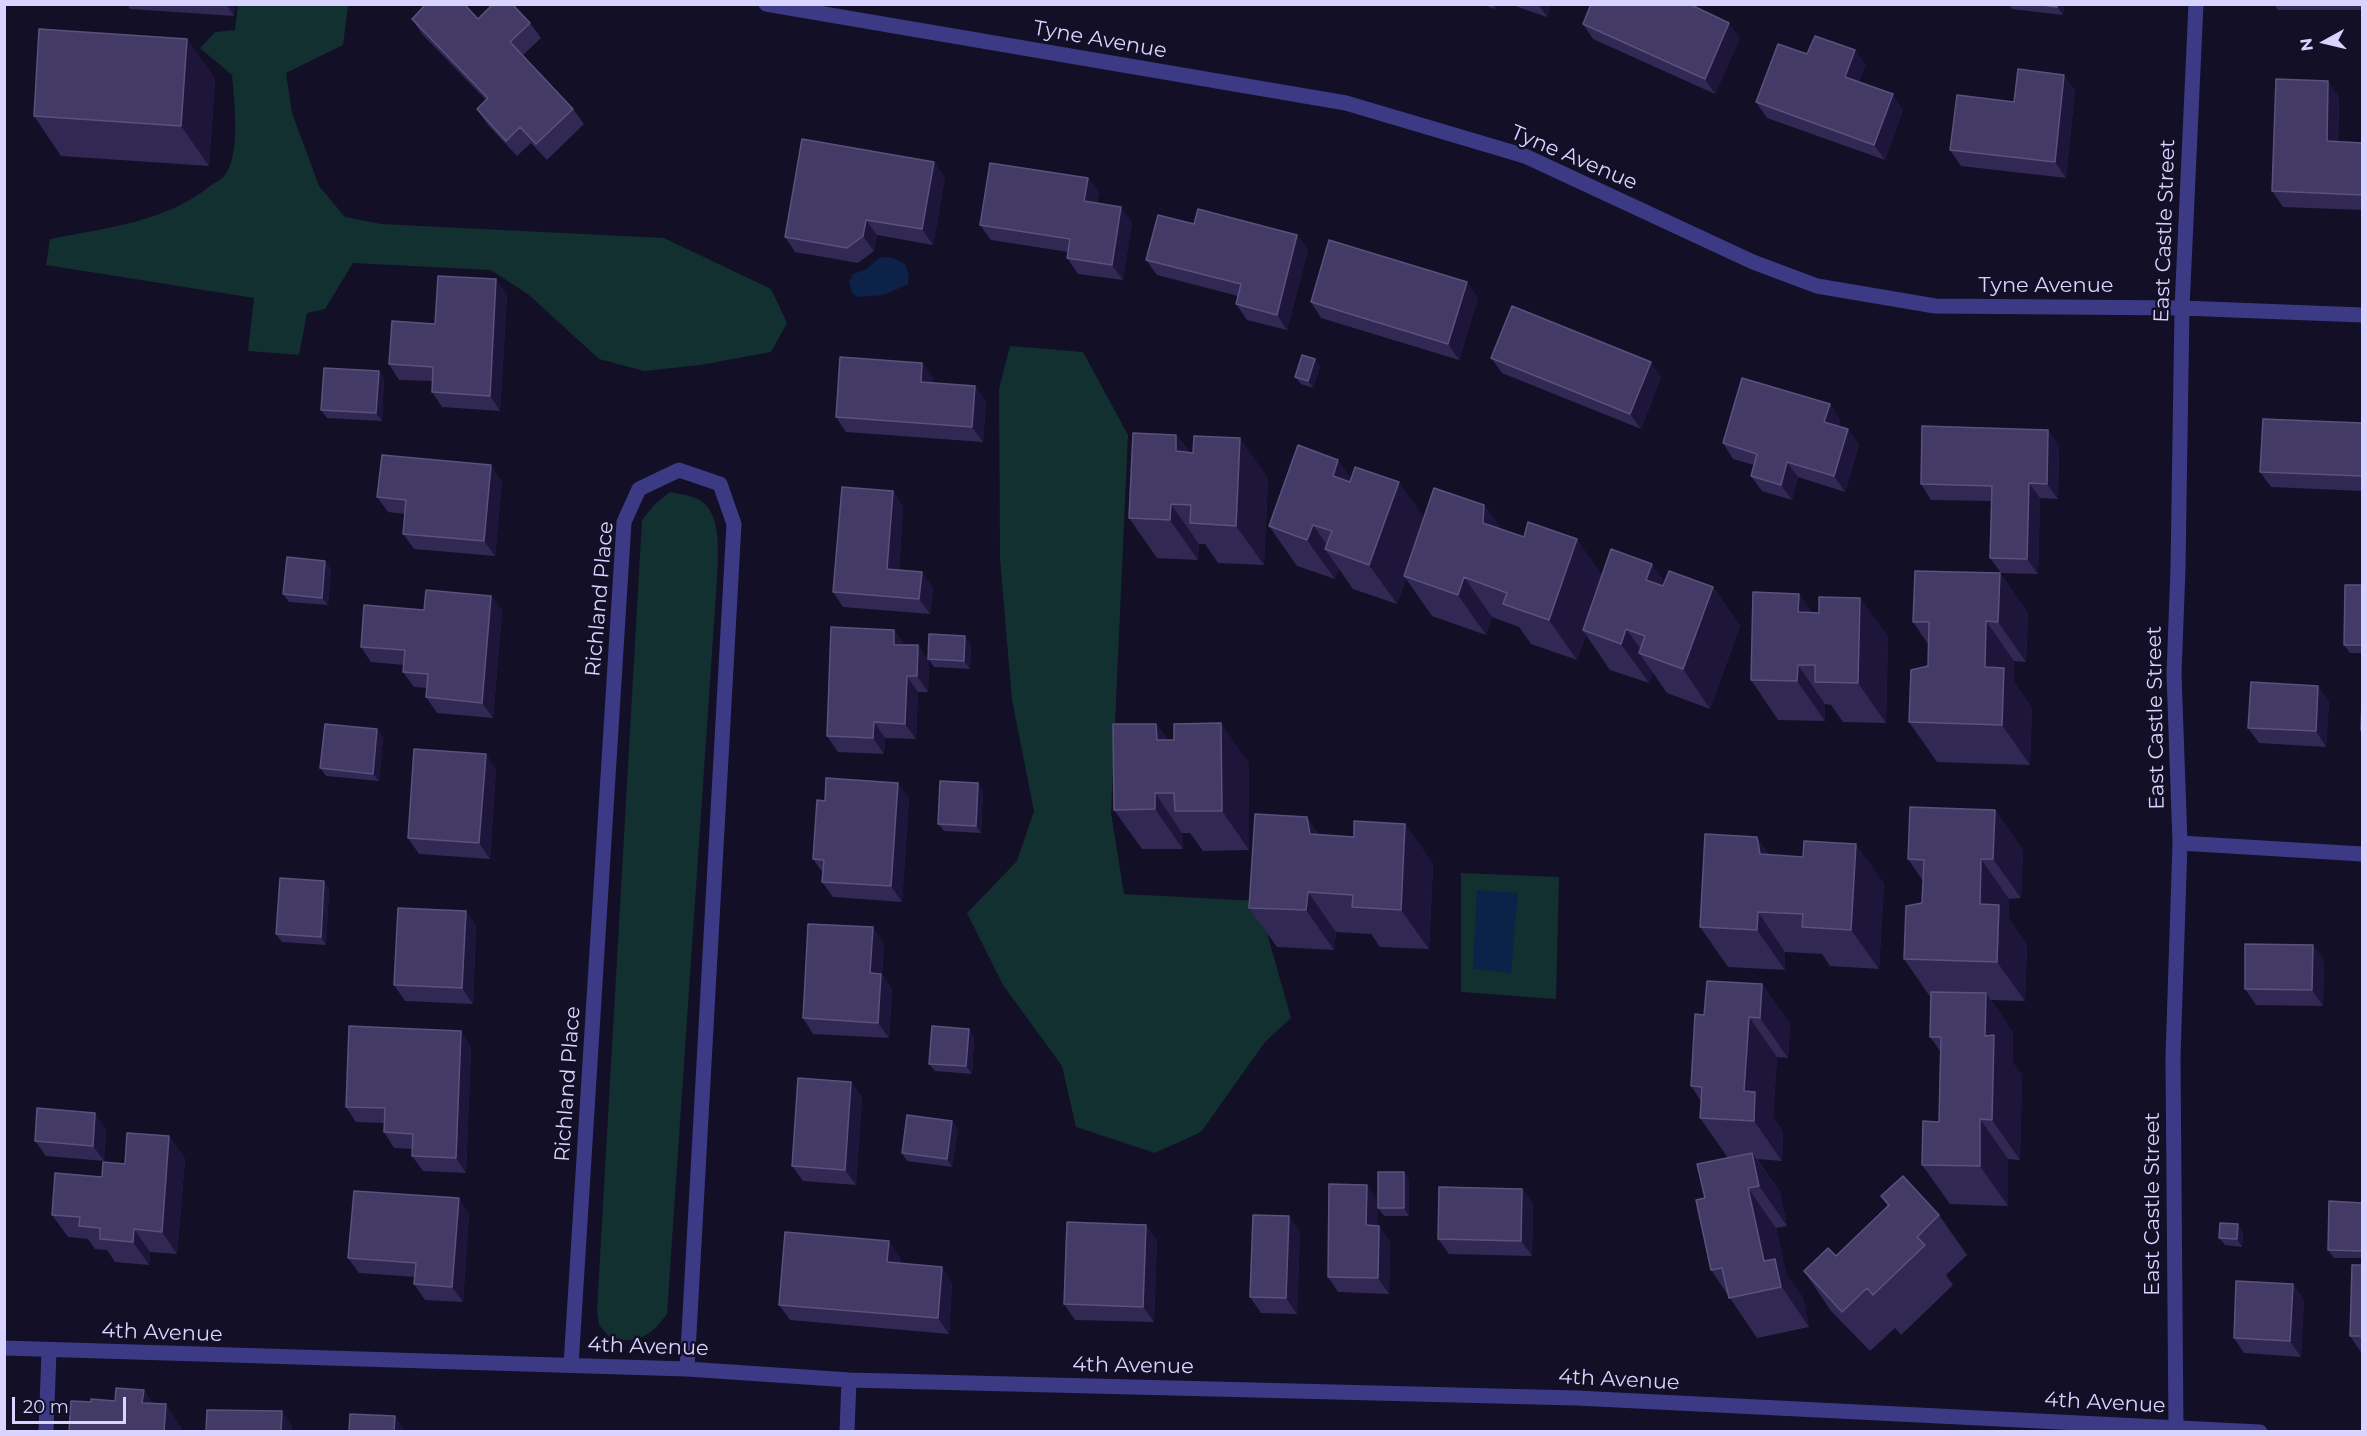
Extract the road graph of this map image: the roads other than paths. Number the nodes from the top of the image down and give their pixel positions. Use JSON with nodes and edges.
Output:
{"nodes":[{"id":1,"x":766,"y":4,"type":"edge"},
{"id":2,"x":2196,"y":4,"type":"edge"},
{"id":3,"x":2182,"y":308,"type":"junction"},
{"id":4,"x":2362,"y":315,"type":"edge"},
{"id":5,"x":2180,"y":843,"type":"junction"},
{"id":6,"x":2362,"y":854,"type":"edge"},
{"id":7,"x":4,"y":1348,"type":"edge"},
{"id":8,"x":49,"y":1351,"type":"junction"},
{"id":9,"x":571,"y":1365,"type":"junction"},
{"id":10,"x":687,"y":1369,"type":"junction"},
{"id":11,"x":849,"y":1380,"type":"junction"},
{"id":12,"x":2176,"y":1429,"type":"edge"},
{"id":13,"x":46,"y":1431,"type":"edge"},
{"id":14,"x":847,"y":1431,"type":"edge"},
{"id":15,"x":2260,"y":1431,"type":"edge"}],
"edges":[{"from":1,"to":3,"type":"street","name":"Tyne Avenue"},
{"from":2,"to":3,"type":"street","name":"East Castle Street"},
{"from":3,"to":4,"type":"street","name":"Tyne Avenue"},
{"from":3,"to":5,"type":"street","name":"East Castle Street"},
{"from":5,"to":6,"type":"street"},
{"from":5,"to":12,"type":"street","name":"East Castle Street"},
{"from":7,"to":8,"type":"street","name":"4th Avenue"},
{"from":8,"to":9,"type":"street","name":"4th Avenue"},
{"from":8,"to":13,"type":"street"},
{"from":9,"to":10,"type":"street","name":"4th Avenue"},
{"from":9,"to":10,"type":"street","name":"Richland Place"},
{"from":10,"to":11,"type":"street","name":"4th Avenue"},
{"from":11,"to":12,"type":"street","name":"4th Avenue"},
{"from":11,"to":14,"type":"street"},
{"from":12,"to":15,"type":"street","name":"4th Avenue"}]}
